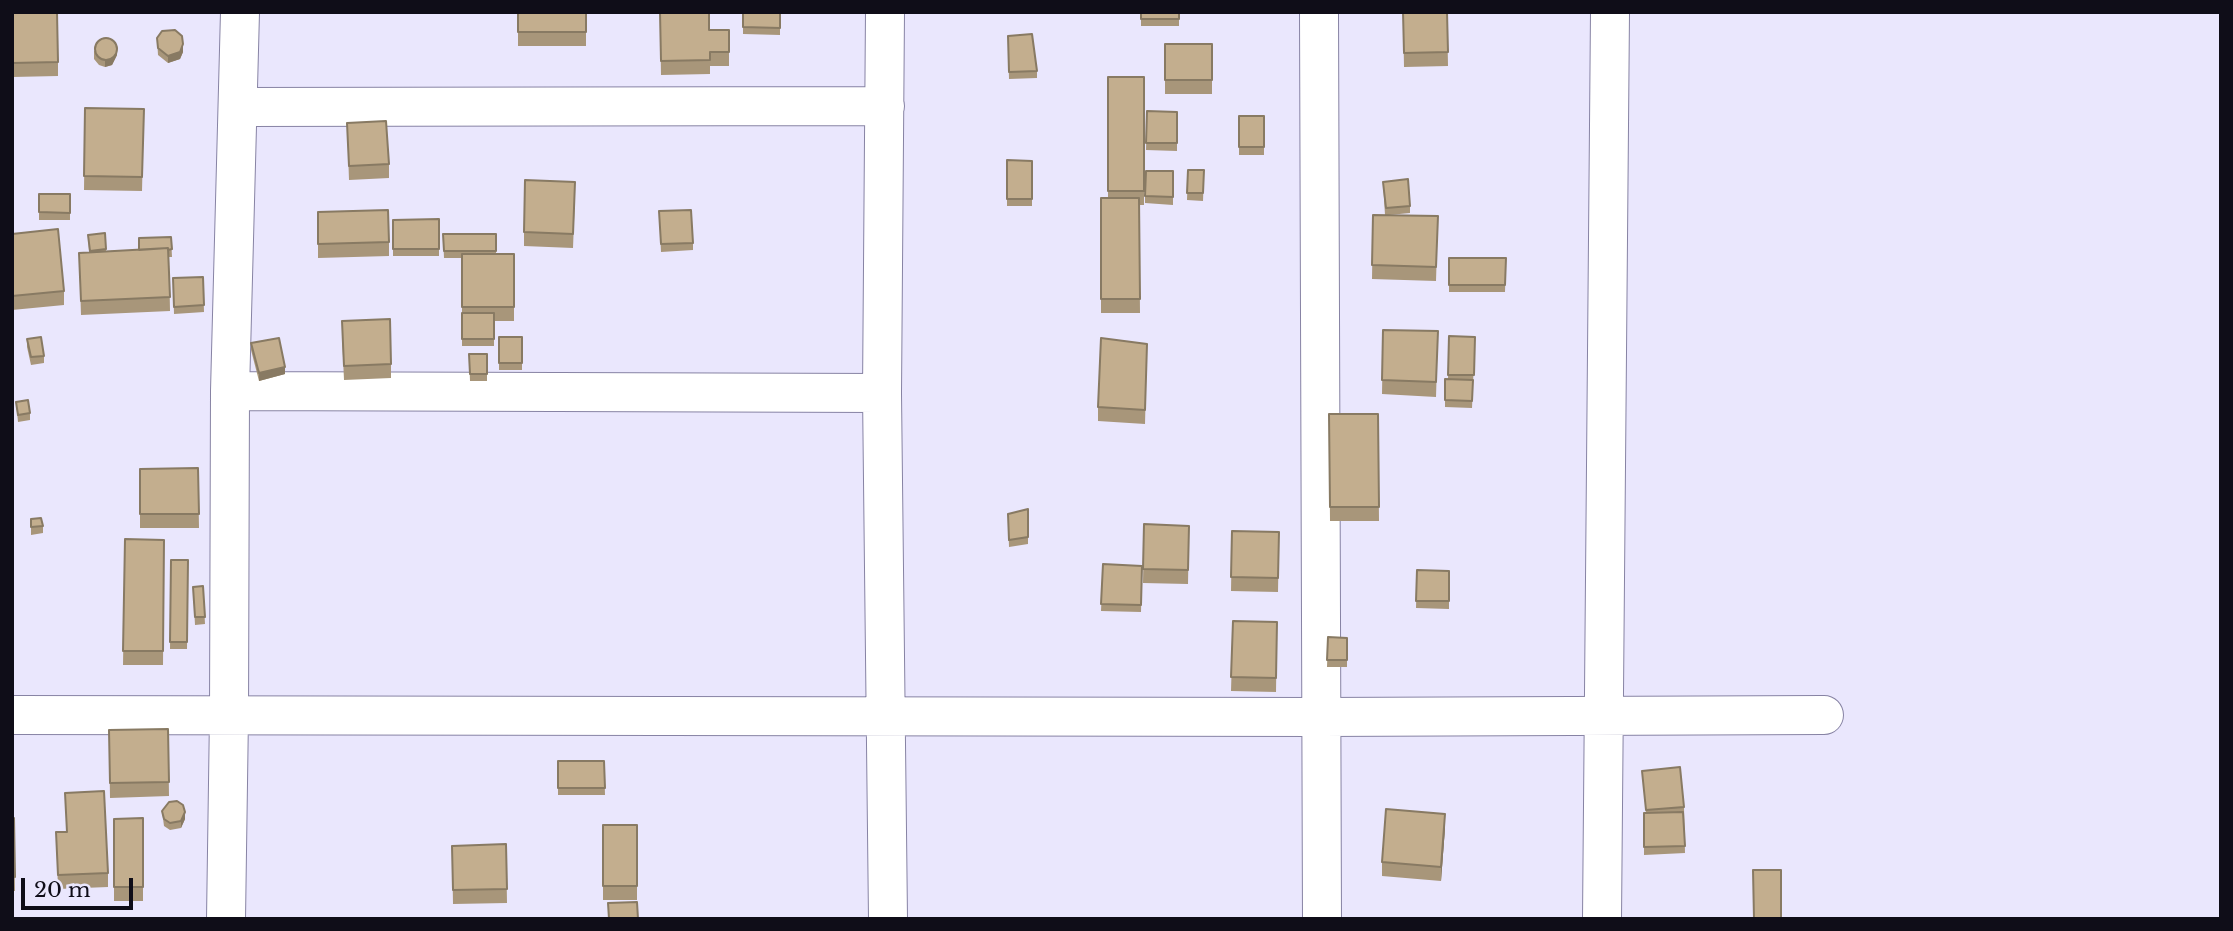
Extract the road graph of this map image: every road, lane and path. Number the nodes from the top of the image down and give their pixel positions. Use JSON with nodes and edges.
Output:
{"nodes":[{"id":1,"x":240,"y":12,"type":"edge"},
{"id":2,"x":885,"y":12,"type":"edge"},
{"id":3,"x":1319,"y":12,"type":"edge"},
{"id":4,"x":1610,"y":12,"type":"edge"},
{"id":5,"x":885,"y":106,"type":"junction"},
{"id":6,"x":238,"y":107,"type":"junction"},
{"id":7,"x":230,"y":391,"type":"junction"},
{"id":8,"x":883,"y":393,"type":"junction"},
{"id":9,"x":12,"y":715,"type":"edge"},
{"id":10,"x":229,"y":715,"type":"junction"},
{"id":11,"x":1824,"y":715,"type":"dead end"},
{"id":12,"x":887,"y":716,"type":"junction"},
{"id":13,"x":1604,"y":716,"type":"junction"},
{"id":14,"x":1321,"y":717,"type":"junction"},
{"id":15,"x":226,"y":919,"type":"edge"},
{"id":16,"x":888,"y":919,"type":"edge"},
{"id":17,"x":1322,"y":919,"type":"edge"},
{"id":18,"x":1602,"y":919,"type":"edge"}],
"edges":[{"from":1,"to":6,"type":"street"},
{"from":2,"to":5,"type":"street"},
{"from":3,"to":14,"type":"street"},
{"from":4,"to":13,"type":"street"},
{"from":5,"to":6,"type":"street"},
{"from":5,"to":8,"type":"street"},
{"from":6,"to":7,"type":"street"},
{"from":7,"to":8,"type":"street"},
{"from":7,"to":10,"type":"street"},
{"from":8,"to":12,"type":"street"},
{"from":9,"to":10,"type":"street"},
{"from":10,"to":12,"type":"street"},
{"from":10,"to":15,"type":"street"},
{"from":11,"to":13,"type":"street"},
{"from":12,"to":14,"type":"street"},
{"from":12,"to":16,"type":"street"},
{"from":13,"to":14,"type":"street"},
{"from":13,"to":18,"type":"street"},
{"from":14,"to":17,"type":"street"}]}
